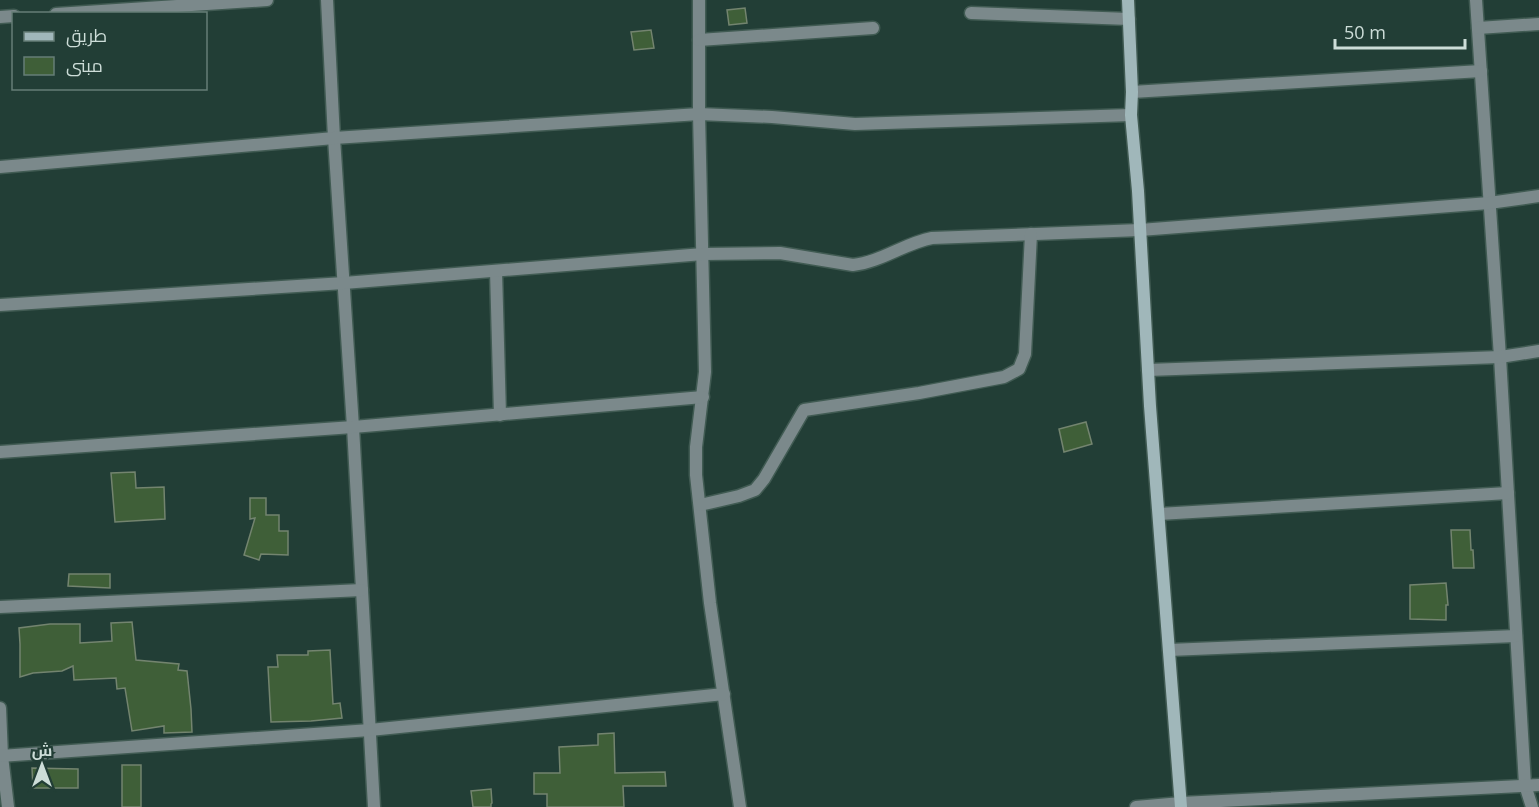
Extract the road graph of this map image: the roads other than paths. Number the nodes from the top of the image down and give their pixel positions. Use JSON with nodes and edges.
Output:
{"nodes":[{"id":1,"x":267,"y":0,"type":"edge"},
{"id":2,"x":327,"y":0,"type":"edge"},
{"id":3,"x":699,"y":0,"type":"edge"},
{"id":4,"x":1128,"y":0,"type":"edge"},
{"id":5,"x":1476,"y":0,"type":"edge"},
{"id":6,"x":86,"y":12,"type":"edge"},
{"id":7,"x":971,"y":13,"type":"dead end"},
{"id":8,"x":1129,"y":19,"type":"junction"},
{"id":9,"x":1539,"y":24,"type":"edge"},
{"id":10,"x":873,"y":28,"type":"dead end"},
{"id":11,"x":1478,"y":28,"type":"junction"},
{"id":12,"x":699,"y":40,"type":"junction"},
{"id":13,"x":1481,"y":71,"type":"junction"},
{"id":14,"x":1132,"y":93,"type":"junction"},
{"id":15,"x":699,"y":114,"type":"junction"},
{"id":16,"x":1131,"y":115,"type":"junction"},
{"id":17,"x":334,"y":138,"type":"junction"},
{"id":18,"x":0,"y":167,"type":"edge"},
{"id":19,"x":1539,"y":196,"type":"edge"},
{"id":20,"x":1489,"y":203,"type":"junction"},
{"id":21,"x":1140,"y":230,"type":"junction"},
{"id":22,"x":1030,"y":234,"type":"junction"},
{"id":23,"x":703,"y":254,"type":"junction"},
{"id":24,"x":496,"y":271,"type":"junction"},
{"id":25,"x":344,"y":283,"type":"junction"},
{"id":26,"x":0,"y":305,"type":"edge"},
{"id":27,"x":1539,"y":351,"type":"edge"},
{"id":28,"x":1500,"y":357,"type":"junction"},
{"id":29,"x":1148,"y":370,"type":"junction"},
{"id":30,"x":703,"y":397,"type":"junction"},
{"id":31,"x":500,"y":415,"type":"junction"},
{"id":32,"x":353,"y":427,"type":"junction"},
{"id":33,"x":0,"y":452,"type":"edge"},
{"id":34,"x":1508,"y":493,"type":"junction"},
{"id":35,"x":700,"y":506,"type":"junction"},
{"id":36,"x":1159,"y":514,"type":"junction"},
{"id":37,"x":362,"y":590,"type":"junction"},
{"id":38,"x":0,"y":607,"type":"edge"},
{"id":39,"x":1516,"y":636,"type":"junction"},
{"id":40,"x":1169,"y":650,"type":"junction"},
{"id":41,"x":724,"y":694,"type":"junction"},
{"id":42,"x":0,"y":708,"type":"edge"},
{"id":43,"x":370,"y":730,"type":"junction"},
{"id":44,"x":1,"y":756,"type":"edge"},
{"id":45,"x":1525,"y":785,"type":"junction"},
{"id":46,"x":1539,"y":785,"type":"edge"},
{"id":47,"x":1181,"y":805,"type":"edge"},
{"id":48,"x":8,"y":807,"type":"edge"},
{"id":49,"x":374,"y":807,"type":"edge"},
{"id":50,"x":740,"y":807,"type":"edge"},
{"id":51,"x":1136,"y":807,"type":"edge"},
{"id":52,"x":1532,"y":807,"type":"edge"}],
"edges":[{"from":1,"to":6,"type":"street"},
{"from":2,"to":17,"type":"street"},
{"from":3,"to":12,"type":"street"},
{"from":4,"to":8,"type":"main road"},
{"from":5,"to":11,"type":"street"},
{"from":7,"to":8,"type":"street"},
{"from":8,"to":14,"type":"main road"},
{"from":9,"to":11,"type":"street"},
{"from":10,"to":12,"type":"street"},
{"from":11,"to":13,"type":"street"},
{"from":12,"to":15,"type":"street"},
{"from":13,"to":14,"type":"street"},
{"from":13,"to":20,"type":"street"},
{"from":14,"to":16,"type":"main road"},
{"from":15,"to":16,"type":"street"},
{"from":15,"to":17,"type":"street"},
{"from":15,"to":23,"type":"street"},
{"from":16,"to":21,"type":"main road"},
{"from":17,"to":18,"type":"street"},
{"from":17,"to":25,"type":"street"},
{"from":19,"to":20,"type":"street"},
{"from":20,"to":21,"type":"street"},
{"from":20,"to":28,"type":"street"},
{"from":21,"to":22,"type":"street"},
{"from":21,"to":29,"type":"main road"},
{"from":22,"to":23,"type":"street"},
{"from":22,"to":35,"type":"street"},
{"from":23,"to":24,"type":"street"},
{"from":23,"to":30,"type":"street"},
{"from":24,"to":25,"type":"street"},
{"from":24,"to":31,"type":"street"},
{"from":25,"to":26,"type":"street"},
{"from":25,"to":32,"type":"street"},
{"from":27,"to":28,"type":"street"},
{"from":28,"to":29,"type":"street"},
{"from":28,"to":34,"type":"street"},
{"from":29,"to":36,"type":"main road"},
{"from":30,"to":31,"type":"street"},
{"from":30,"to":35,"type":"street"},
{"from":31,"to":32,"type":"street"},
{"from":32,"to":33,"type":"street"},
{"from":32,"to":37,"type":"street"},
{"from":34,"to":36,"type":"street"},
{"from":34,"to":39,"type":"street"},
{"from":35,"to":41,"type":"street"},
{"from":36,"to":40,"type":"main road"},
{"from":37,"to":38,"type":"street"},
{"from":37,"to":43,"type":"street"},
{"from":39,"to":40,"type":"street"},
{"from":39,"to":45,"type":"street"},
{"from":40,"to":47,"type":"main road"},
{"from":41,"to":43,"type":"street"},
{"from":41,"to":50,"type":"street"},
{"from":42,"to":44,"type":"street"},
{"from":43,"to":44,"type":"street"},
{"from":43,"to":49,"type":"street"},
{"from":44,"to":48,"type":"street"},
{"from":45,"to":46,"type":"street"},
{"from":45,"to":47,"type":"street"},
{"from":45,"to":52,"type":"street"},
{"from":47,"to":51,"type":"street"}]}
